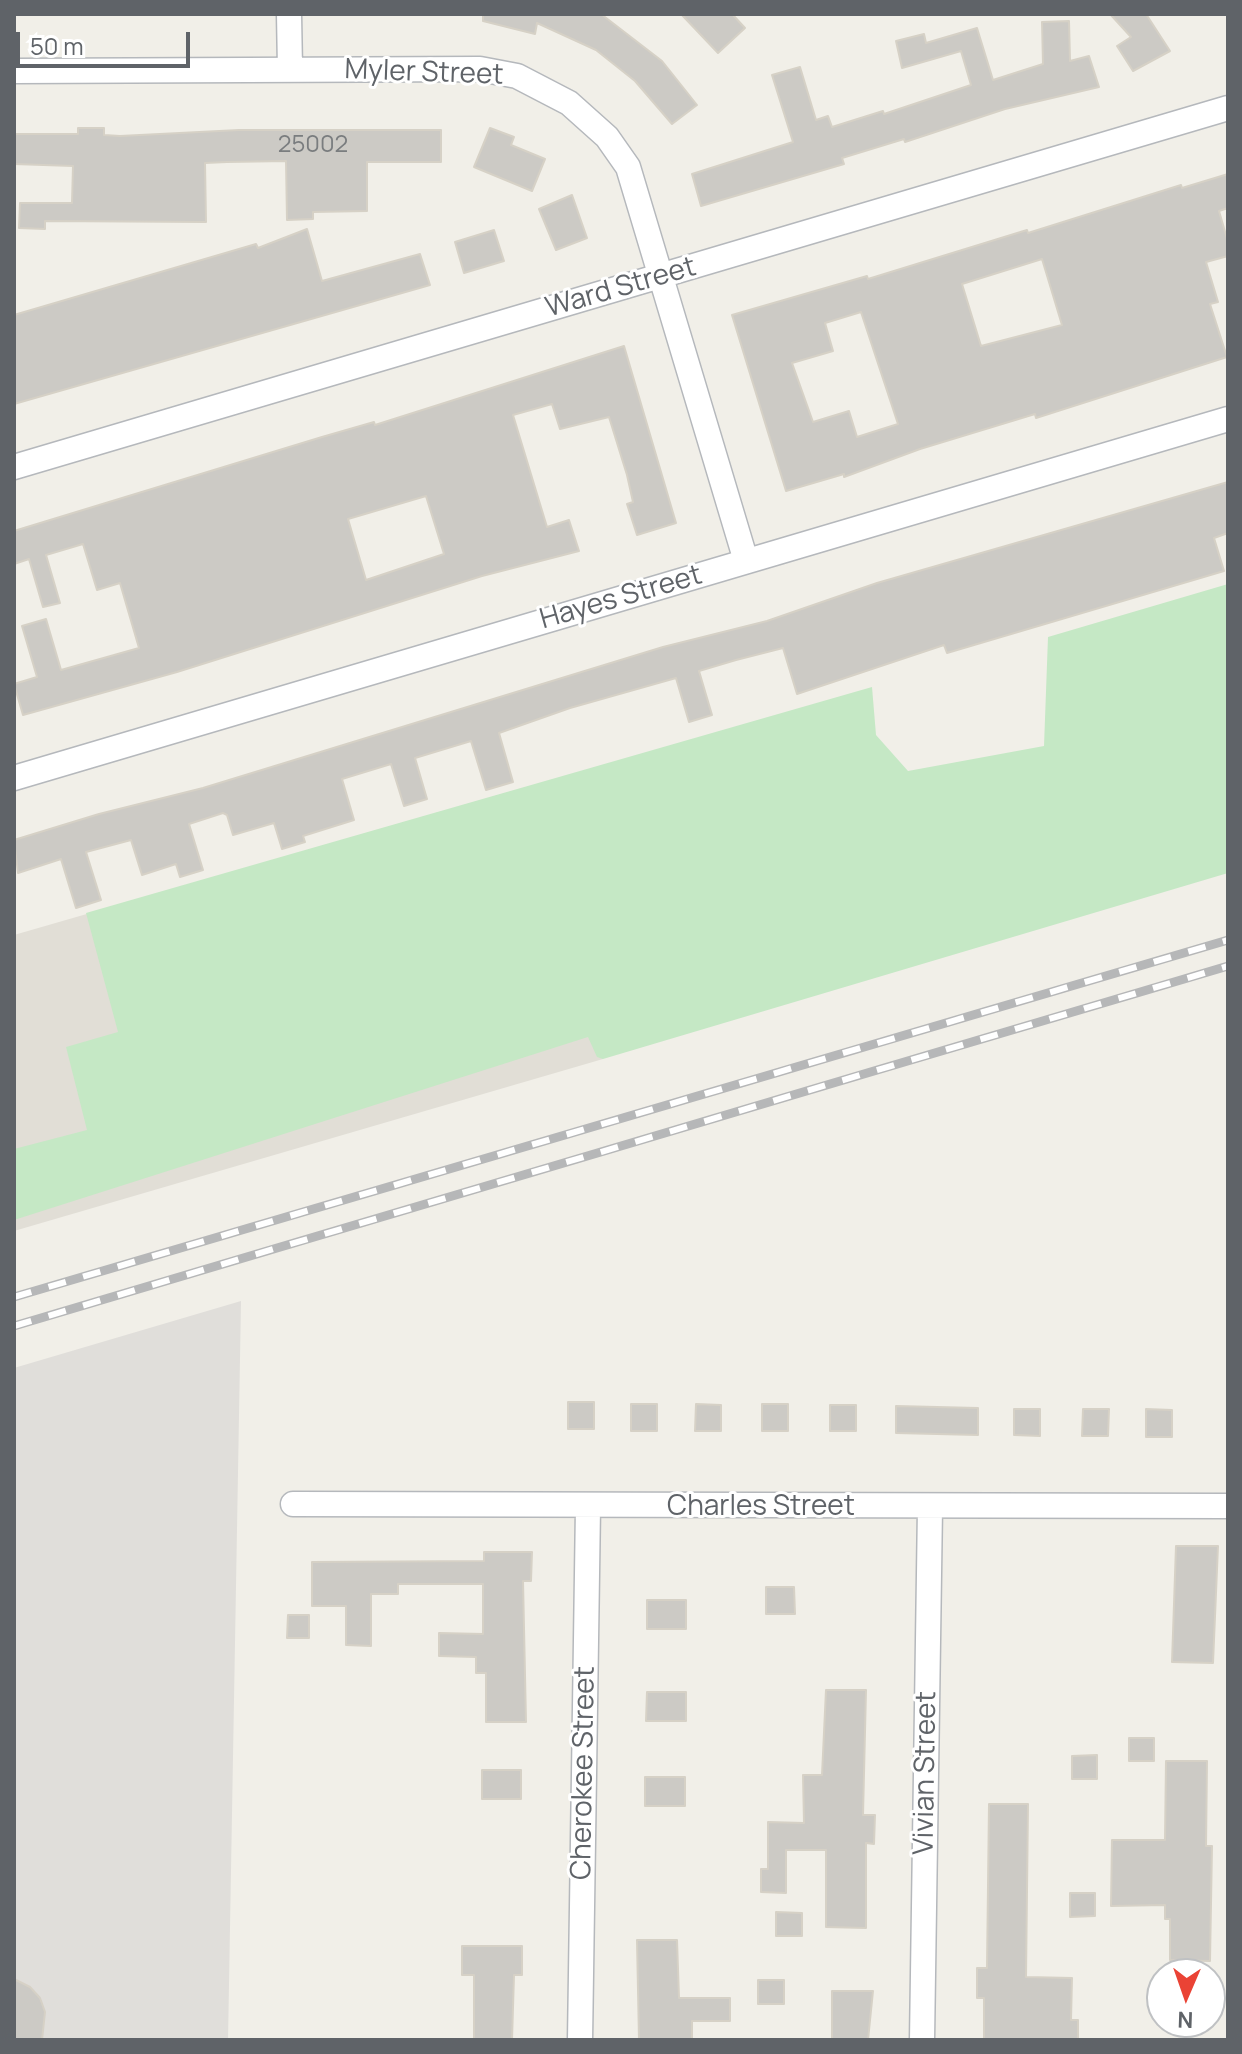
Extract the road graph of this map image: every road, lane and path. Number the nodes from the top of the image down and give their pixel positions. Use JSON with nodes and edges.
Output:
{"nodes":[{"id":1,"x":289,"y":14,"type":"edge"},
{"id":2,"x":290,"y":69,"type":"junction"},
{"id":3,"x":14,"y":71,"type":"edge"},
{"id":4,"x":1228,"y":108,"type":"edge"},
{"id":5,"x":662,"y":276,"type":"junction"},
{"id":6,"x":1228,"y":419,"type":"edge"},
{"id":7,"x":14,"y":467,"type":"edge"},
{"id":8,"x":746,"y":561,"type":"junction"},
{"id":9,"x":14,"y":778,"type":"edge"},
{"id":10,"x":293,"y":1504,"type":"dead end"},
{"id":11,"x":1228,"y":1506,"type":"edge"},
{"id":12,"x":588,"y":1507,"type":"junction"},
{"id":13,"x":930,"y":1507,"type":"junction"},
{"id":14,"x":580,"y":2040,"type":"edge"},
{"id":15,"x":922,"y":2040,"type":"edge"}],
"edges":[{"from":1,"to":2,"type":"street"},
{"from":2,"to":3,"type":"street","name":"Myler Street"},
{"from":2,"to":5,"type":"street","name":"Myler Street"},
{"from":4,"to":5,"type":"street","name":"Ward Street"},
{"from":5,"to":7,"type":"street","name":"Ward Street"},
{"from":5,"to":8,"type":"street","name":"Myler Street"},
{"from":6,"to":8,"type":"street","name":"Hayes Street"},
{"from":8,"to":9,"type":"street","name":"Hayes Street"},
{"from":10,"to":12,"type":"street","name":"Charles Street"},
{"from":11,"to":13,"type":"street","name":"Charles Street"},
{"from":12,"to":13,"type":"street","name":"Charles Street"},
{"from":12,"to":14,"type":"street","name":"Cherokee Street"},
{"from":13,"to":15,"type":"street","name":"Vivian Street"}]}
